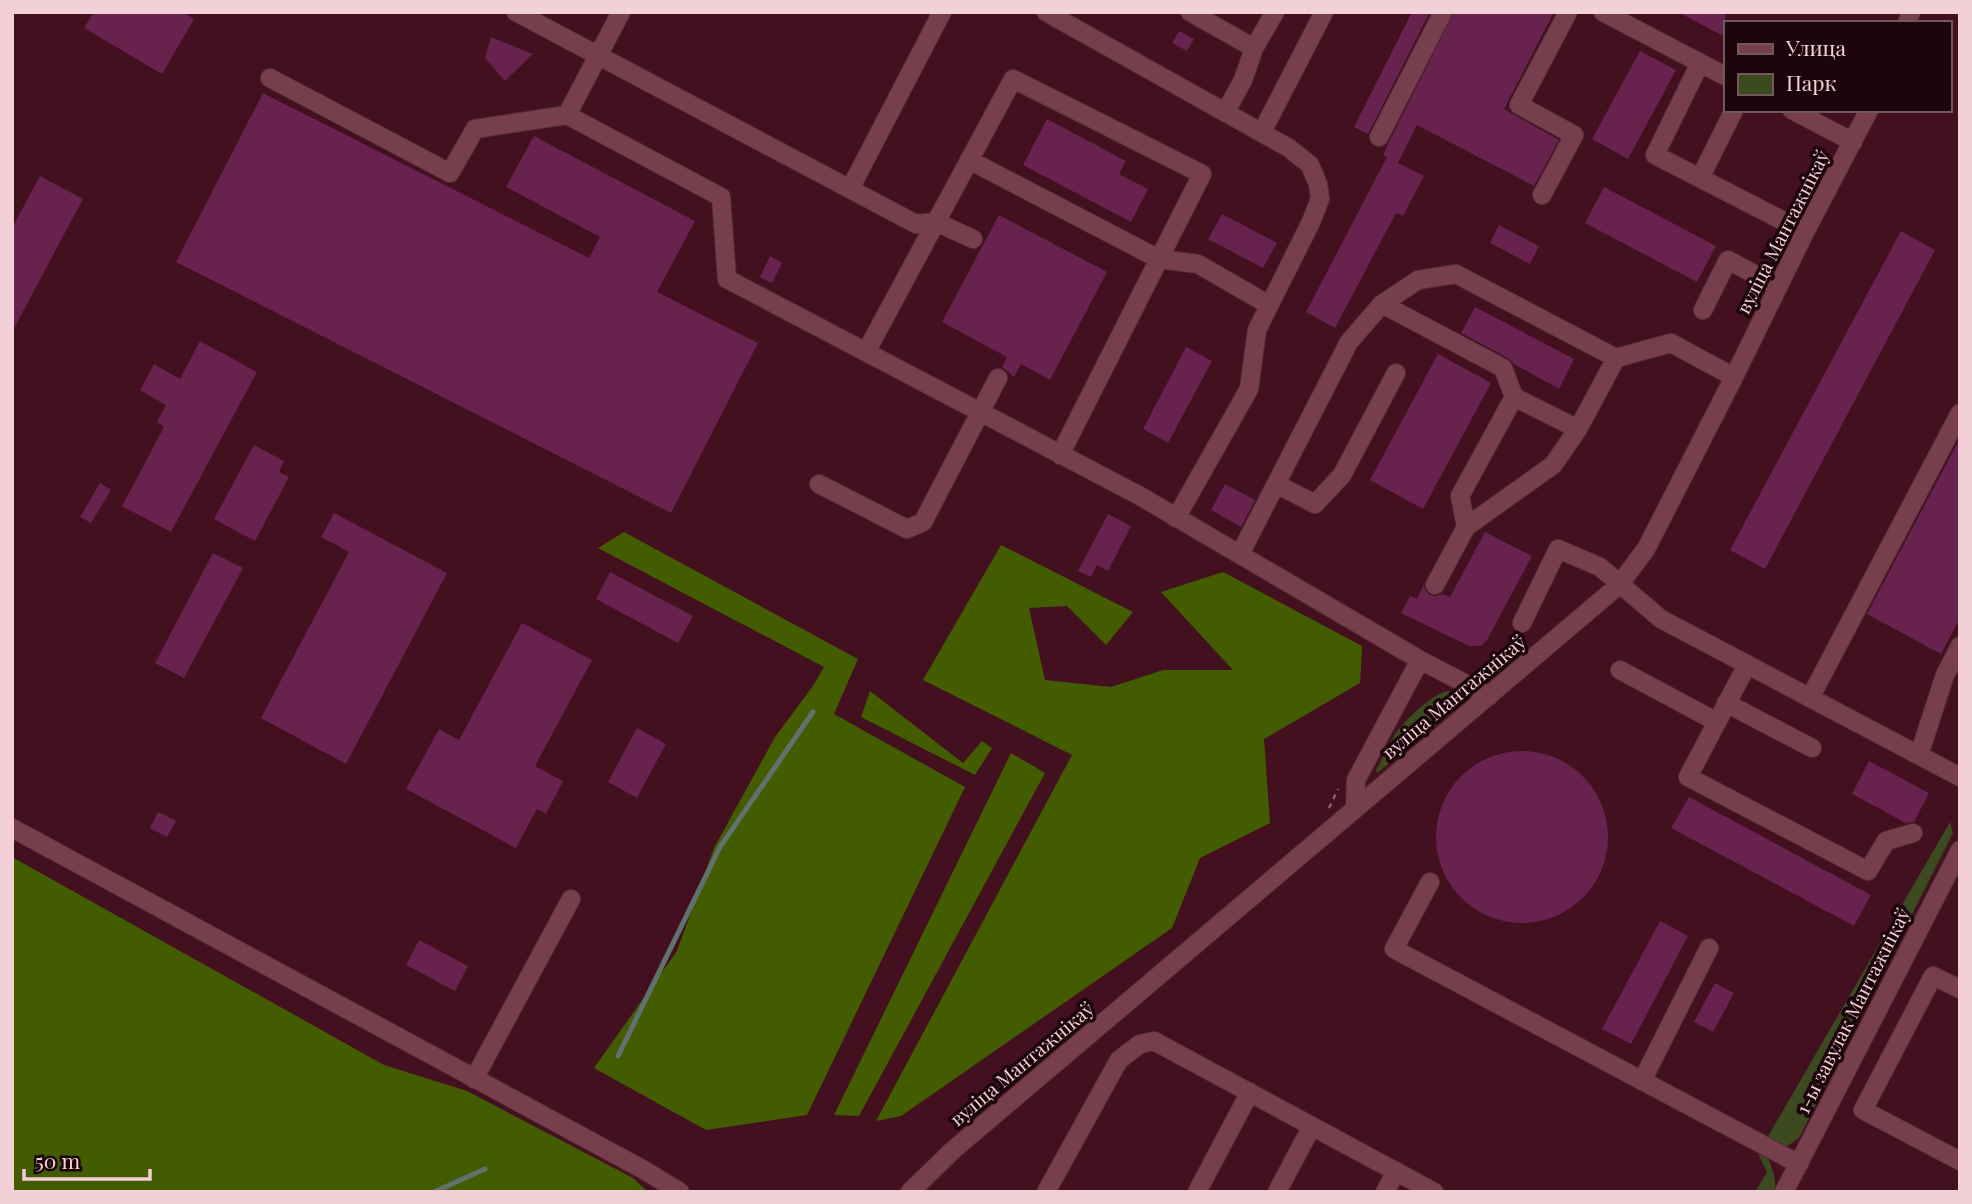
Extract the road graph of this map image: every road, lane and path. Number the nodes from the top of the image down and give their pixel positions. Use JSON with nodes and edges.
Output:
{"nodes":[{"id":1,"x":516,"y":12,"type":"edge"},
{"id":2,"x":621,"y":12,"type":"edge"},
{"id":3,"x":942,"y":12,"type":"edge"},
{"id":4,"x":1046,"y":12,"type":"edge"},
{"id":5,"x":1190,"y":12,"type":"edge"},
{"id":6,"x":1275,"y":12,"type":"edge"},
{"id":7,"x":1324,"y":12,"type":"edge"},
{"id":8,"x":1443,"y":12,"type":"edge"},
{"id":9,"x":1568,"y":12,"type":"edge"},
{"id":10,"x":1603,"y":12,"type":"edge"},
{"id":11,"x":1254,"y":48,"type":"junction"},
{"id":12,"x":598,"y":55,"type":"junction"},
{"id":13,"x":1700,"y":63,"type":"junction"},
{"id":14,"x":1724,"y":75,"type":"edge"},
{"id":15,"x":270,"y":78,"type":"dead end"},
{"id":16,"x":1226,"y":111,"type":"junction"},
{"id":17,"x":1733,"y":112,"type":"edge"},
{"id":18,"x":1796,"y":112,"type":"edge"},
{"id":19,"x":1868,"y":112,"type":"edge"},
{"id":20,"x":567,"y":114,"type":"junction"},
{"id":21,"x":1262,"y":132,"type":"junction"},
{"id":22,"x":1379,"y":137,"type":"dead end"},
{"id":23,"x":1853,"y":142,"type":"junction"},
{"id":24,"x":969,"y":160,"type":"junction"},
{"id":25,"x":1700,"y":178,"type":"junction"},
{"id":26,"x":850,"y":189,"type":"junction"},
{"id":27,"x":1542,"y":195,"type":"dead end"},
{"id":28,"x":936,"y":222,"type":"junction"},
{"id":29,"x":1805,"y":232,"type":"junction"},
{"id":30,"x":973,"y":239,"type":"dead end"},
{"id":31,"x":1159,"y":259,"type":"junction"},
{"id":32,"x":1778,"y":287,"type":"junction"},
{"id":33,"x":1381,"y":304,"type":"junction"},
{"id":34,"x":1269,"y":305,"type":"junction"},
{"id":35,"x":1703,"y":310,"type":"dead end"},
{"id":36,"x":866,"y":352,"type":"junction"},
{"id":37,"x":1616,"y":358,"type":"junction"},
{"id":38,"x":1396,"y":373,"type":"dead end"},
{"id":39,"x":1734,"y":377,"type":"junction"},
{"id":40,"x":998,"y":378,"type":"dead end"},
{"id":41,"x":1514,"y":397,"type":"junction"},
{"id":42,"x":981,"y":413,"type":"junction"},
{"id":43,"x":1960,"y":413,"type":"edge"},
{"id":44,"x":1578,"y":429,"type":"junction"},
{"id":45,"x":1060,"y":454,"type":"junction"},
{"id":46,"x":819,"y":484,"type":"dead end"},
{"id":47,"x":1276,"y":484,"type":"junction"},
{"id":48,"x":1176,"y":518,"type":"junction"},
{"id":49,"x":1466,"y":527,"type":"junction"},
{"id":50,"x":1240,"y":554,"type":"junction"},
{"id":51,"x":1435,"y":585,"type":"dead end"},
{"id":52,"x":1619,"y":585,"type":"junction"},
{"id":53,"x":1522,"y":623,"type":"dead end"},
{"id":54,"x":1960,"y":646,"type":"edge"},
{"id":55,"x":1420,"y":660,"type":"junction"},
{"id":56,"x":1747,"y":665,"type":"junction"},
{"id":57,"x":1620,"y":670,"type":"dead end"},
{"id":58,"x":1489,"y":696,"type":"junction"},
{"id":59,"x":1810,"y":698,"type":"junction"},
{"id":60,"x":1726,"y":704,"type":"junction"},
{"id":61,"x":1717,"y":722,"type":"junction"},
{"id":62,"x":1812,"y":748,"type":"dead end"},
{"id":63,"x":1919,"y":755,"type":"junction"},
{"id":64,"x":1960,"y":777,"type":"edge"},
{"id":65,"x":1339,"y":788,"type":"dead end"},
{"id":66,"x":1354,"y":808,"type":"junction"},
{"id":67,"x":1327,"y":811,"type":"dead end"},
{"id":68,"x":12,"y":828,"type":"edge"},
{"id":69,"x":1913,"y":833,"type":"dead end"},
{"id":70,"x":1960,"y":850,"type":"edge"},
{"id":71,"x":1954,"y":877,"type":"edge"},
{"id":72,"x":1430,"y":882,"type":"dead end"},
{"id":73,"x":571,"y":900,"type":"dead end"},
{"id":74,"x":1709,"y":948,"type":"dead end"},
{"id":75,"x":1960,"y":989,"type":"edge"},
{"id":76,"x":474,"y":1079,"type":"junction"},
{"id":77,"x":1642,"y":1081,"type":"junction"},
{"id":78,"x":1250,"y":1092,"type":"junction"},
{"id":79,"x":1312,"y":1126,"type":"junction"},
{"id":80,"x":1960,"y":1161,"type":"edge"},
{"id":81,"x":1798,"y":1164,"type":"junction"},
{"id":82,"x":1396,"y":1171,"type":"junction"},
{"id":83,"x":680,"y":1192,"type":"edge"},
{"id":84,"x":910,"y":1192,"type":"edge"},
{"id":85,"x":1046,"y":1192,"type":"edge"},
{"id":86,"x":1197,"y":1192,"type":"edge"},
{"id":87,"x":1277,"y":1192,"type":"edge"},
{"id":88,"x":1385,"y":1192,"type":"edge"},
{"id":89,"x":1434,"y":1192,"type":"edge"},
{"id":90,"x":1784,"y":1192,"type":"edge"}],
"edges":[{"from":1,"to":12,"type":"street"},
{"from":2,"to":12,"type":"street"},
{"from":3,"to":26,"type":"street"},
{"from":4,"to":16,"type":"street"},
{"from":5,"to":11,"type":"street"},
{"from":6,"to":11,"type":"street"},
{"from":7,"to":21,"type":"street"},
{"from":8,"to":22,"type":"street"},
{"from":9,"to":27,"type":"street"},
{"from":10,"to":13,"type":"street"},
{"from":11,"to":16,"type":"street"},
{"from":12,"to":20,"type":"street"},
{"from":12,"to":26,"type":"street"},
{"from":13,"to":14,"type":"street"},
{"from":13,"to":25,"type":"street"},
{"from":15,"to":20,"type":"street"},
{"from":16,"to":21,"type":"street"},
{"from":17,"to":25,"type":"street"},
{"from":18,"to":23,"type":"street"},
{"from":19,"to":23,"type":"street","name":"вуліца Мантажнікаў"},
{"from":20,"to":36,"type":"street"},
{"from":21,"to":34,"type":"street"},
{"from":23,"to":29,"type":"street","name":"вуліца Мантажнікаў"},
{"from":24,"to":28,"type":"street"},
{"from":24,"to":31,"type":"street"},
{"from":24,"to":31,"type":"street"},
{"from":25,"to":29,"type":"street"},
{"from":26,"to":28,"type":"street"},
{"from":28,"to":30,"type":"street"},
{"from":28,"to":36,"type":"street"},
{"from":29,"to":32,"type":"street","name":"вуліца Мантажнікаў"},
{"from":31,"to":34,"type":"street"},
{"from":31,"to":45,"type":"street"},
{"from":32,"to":35,"type":"street"},
{"from":32,"to":39,"type":"street","name":"вуліца Мантажнікаў"},
{"from":33,"to":37,"type":"street"},
{"from":33,"to":41,"type":"street"},
{"from":33,"to":47,"type":"street"},
{"from":34,"to":48,"type":"street"},
{"from":36,"to":42,"type":"street"},
{"from":37,"to":39,"type":"street"},
{"from":37,"to":44,"type":"street"},
{"from":38,"to":47,"type":"street"},
{"from":39,"to":52,"type":"street","name":"вуліца Мантажнікаў"},
{"from":40,"to":42,"type":"street"},
{"from":41,"to":44,"type":"street"},
{"from":41,"to":49,"type":"street"},
{"from":42,"to":45,"type":"street"},
{"from":42,"to":46,"type":"street"},
{"from":43,"to":59,"type":"street"},
{"from":44,"to":49,"type":"street"},
{"from":45,"to":48,"type":"street"},
{"from":47,"to":50,"type":"street"},
{"from":48,"to":50,"type":"street"},
{"from":49,"to":51,"type":"street"},
{"from":50,"to":55,"type":"street"},
{"from":52,"to":53,"type":"street"},
{"from":52,"to":56,"type":"street"},
{"from":52,"to":58,"type":"street","name":"вуліца Мантажнікаў"},
{"from":54,"to":63,"type":"street"},
{"from":55,"to":58,"type":"street"},
{"from":55,"to":66,"type":"street"},
{"from":56,"to":59,"type":"street"},
{"from":56,"to":60,"type":"street"},
{"from":57,"to":61,"type":"street"},
{"from":58,"to":66,"type":"street","name":"вуліца Мантажнікаў"},
{"from":59,"to":63,"type":"street"},
{"from":60,"to":61,"type":"street"},
{"from":60,"to":62,"type":"street"},
{"from":61,"to":69,"type":"street"},
{"from":63,"to":64,"type":"street"},
{"from":65,"to":67,"type":"path"},
{"from":66,"to":84,"type":"street","name":"вуліца Мантажнікаў"},
{"from":68,"to":76,"type":"street"},
{"from":70,"to":71,"type":"street","name":"1-ы завулак Мантажнікаў"},
{"from":71,"to":81,"type":"street","name":"1-ы завулак Мантажнікаў"},
{"from":72,"to":77,"type":"street"},
{"from":73,"to":76,"type":"street"},
{"from":74,"to":77,"type":"street"},
{"from":75,"to":80,"type":"street"},
{"from":76,"to":83,"type":"street"},
{"from":77,"to":81,"type":"street"},
{"from":78,"to":79,"type":"street"},
{"from":78,"to":85,"type":"street"},
{"from":78,"to":86,"type":"street"},
{"from":79,"to":82,"type":"street"},
{"from":79,"to":87,"type":"street"},
{"from":81,"to":90,"type":"street","name":"1-ы завулак Мантажнікаў"},
{"from":82,"to":88,"type":"street"},
{"from":82,"to":89,"type":"street"}]}
